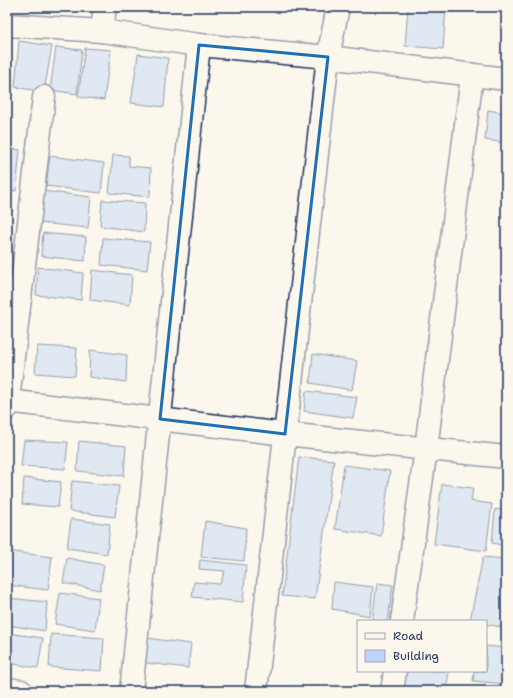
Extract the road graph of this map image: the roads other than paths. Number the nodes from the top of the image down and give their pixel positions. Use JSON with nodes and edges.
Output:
{"nodes":[{"id":1,"x":105,"y":7,"type":"edge"},
{"id":2,"x":338,"y":7,"type":"edge"},
{"id":3,"x":7,"y":25,"type":"edge"},
{"id":4,"x":102,"y":31,"type":"junction"},
{"id":5,"x":199,"y":45,"type":"junction"},
{"id":6,"x":328,"y":57,"type":"junction"},
{"id":7,"x":472,"y":75,"type":"junction"},
{"id":8,"x":506,"y":79,"type":"edge"},
{"id":9,"x":44,"y":97,"type":"dead end"},
{"id":10,"x":7,"y":404,"type":"edge"},
{"id":11,"x":160,"y":419,"type":"junction"},
{"id":12,"x":285,"y":434,"type":"junction"},
{"id":13,"x":426,"y":449,"type":"junction"},
{"id":14,"x":506,"y":457,"type":"edge"},
{"id":15,"x":402,"y":620,"type":"edge"},
{"id":16,"x":395,"y":672,"type":"edge"},
{"id":17,"x":7,"y":689,"type":"edge"},
{"id":18,"x":21,"y":691,"type":"edge"},
{"id":19,"x":131,"y":691,"type":"edge"},
{"id":20,"x":256,"y":691,"type":"edge"},
{"id":21,"x":392,"y":691,"type":"edge"}],
"edges":[{"from":1,"to":4,"type":"street"},
{"from":2,"to":6,"type":"street"},
{"from":3,"to":4,"type":"street"},
{"from":4,"to":5,"type":"street"},
{"from":5,"to":6,"type":"street"},
{"from":5,"to":11,"type":"street"},
{"from":6,"to":7,"type":"street"},
{"from":6,"to":12,"type":"street"},
{"from":7,"to":8,"type":"street"},
{"from":7,"to":13,"type":"street"},
{"from":9,"to":10,"type":"street"},
{"from":10,"to":11,"type":"street"},
{"from":11,"to":12,"type":"street"},
{"from":11,"to":19,"type":"street"},
{"from":12,"to":13,"type":"street"},
{"from":12,"to":20,"type":"street"},
{"from":13,"to":14,"type":"street"},
{"from":13,"to":15,"type":"street"},
{"from":16,"to":21,"type":"street"},
{"from":17,"to":18,"type":"street"}]}
